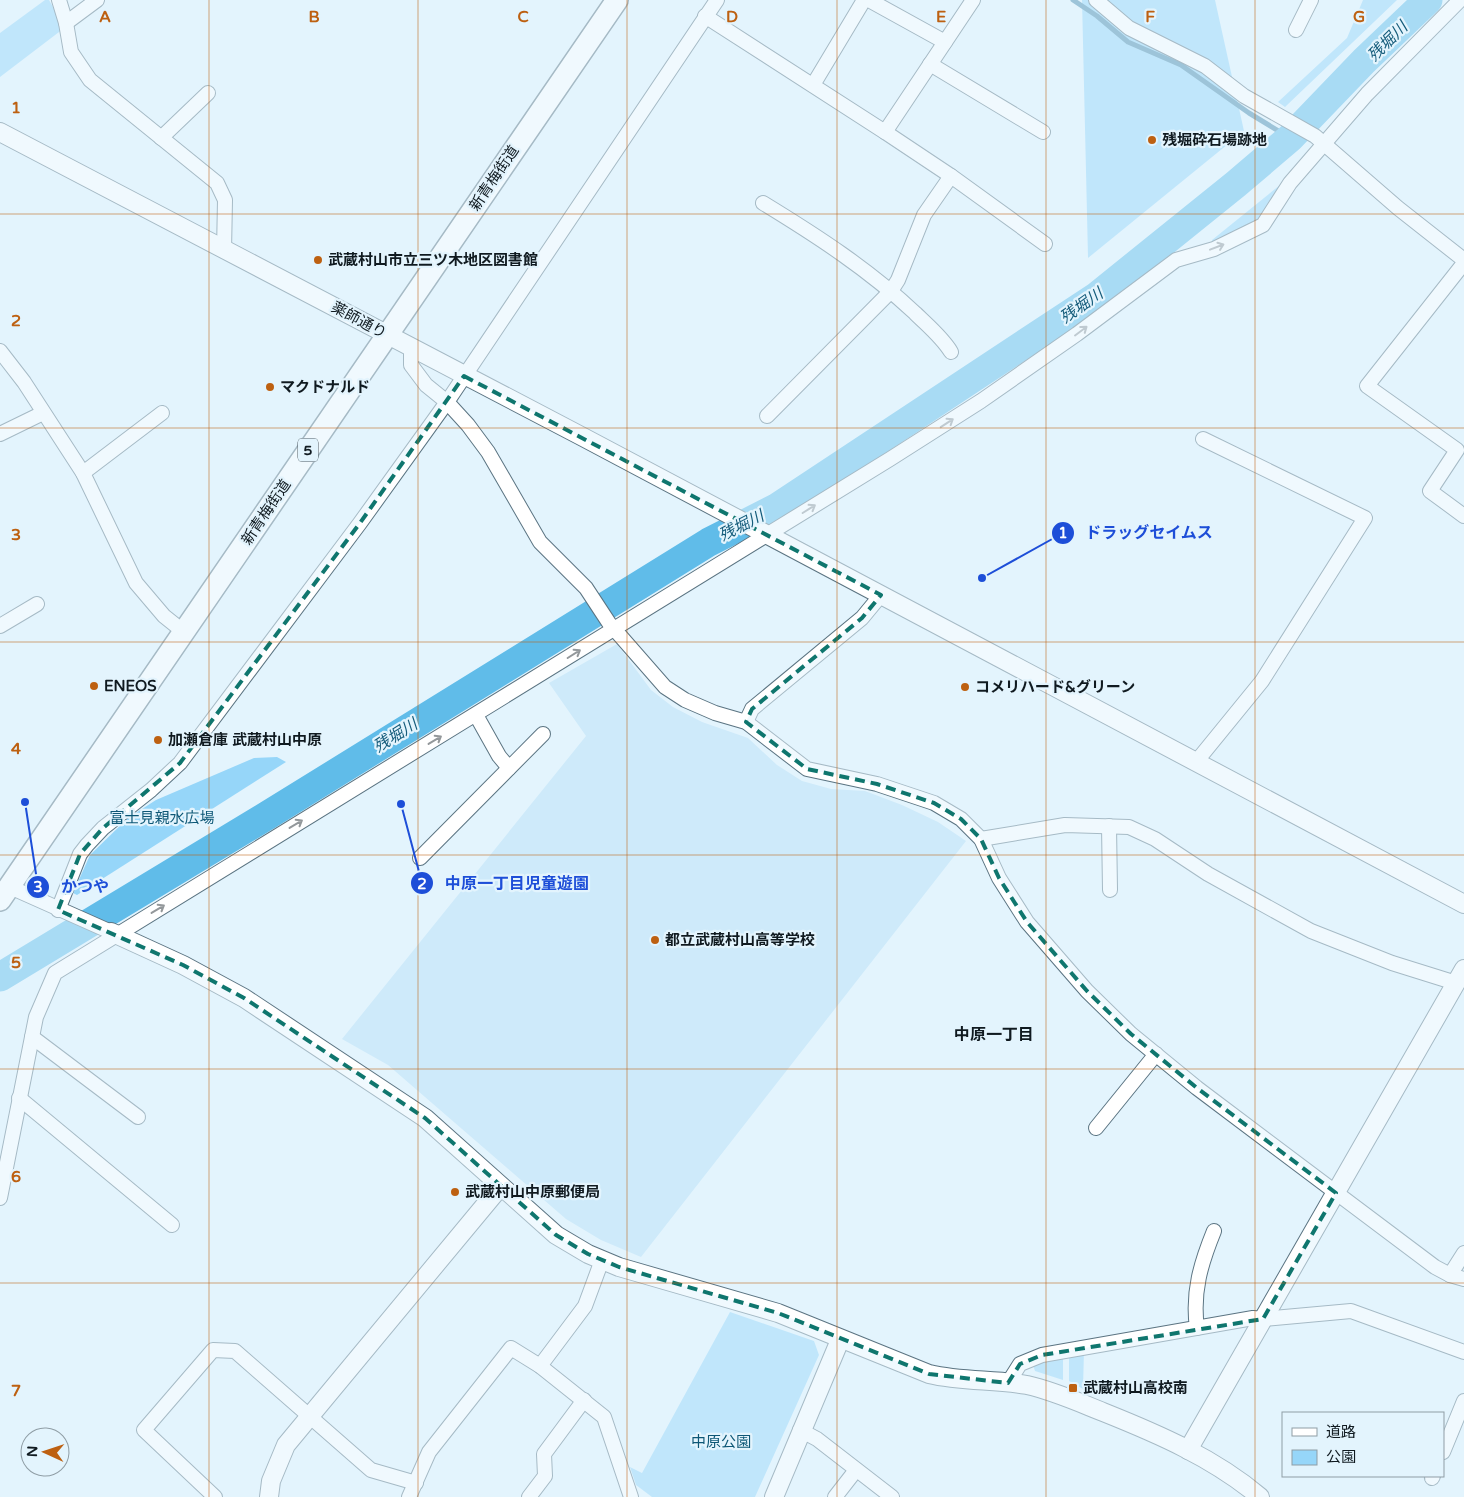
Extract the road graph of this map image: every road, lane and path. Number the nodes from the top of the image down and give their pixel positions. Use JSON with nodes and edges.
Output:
{"nodes":[{"id":1,"x":59,"y":0,"type":"edge"},
{"id":2,"x":97,"y":0,"type":"edge"},
{"id":3,"x":617,"y":0,"type":"edge"},
{"id":4,"x":717,"y":0,"type":"edge"},
{"id":5,"x":864,"y":0,"type":"edge"},
{"id":6,"x":869,"y":0,"type":"edge"},
{"id":7,"x":973,"y":0,"type":"edge"},
{"id":8,"x":1096,"y":0,"type":"edge"},
{"id":9,"x":1311,"y":0,"type":"edge"},
{"id":10,"x":1460,"y":0,"type":"edge"},
{"id":11,"x":705,"y":16,"type":"junction"},
{"id":12,"x":66,"y":23,"type":"junction"},
{"id":13,"x":1296,"y":30,"type":"dead end"},
{"id":14,"x":945,"y":42,"type":"junction"},
{"id":15,"x":930,"y":64,"type":"junction"},
{"id":16,"x":813,"y":85,"type":"junction"},
{"id":17,"x":208,"y":93,"type":"dead end"},
{"id":18,"x":0,"y":132,"type":"edge"},
{"id":19,"x":885,"y":132,"type":"junction"},
{"id":20,"x":1043,"y":132,"type":"dead end"},
{"id":21,"x":161,"y":138,"type":"junction"},
{"id":22,"x":1320,"y":140,"type":"junction"},
{"id":23,"x":951,"y":176,"type":"junction"},
{"id":24,"x":763,"y":203,"type":"dead end"},
{"id":25,"x":1044,"y":244,"type":"dead end"},
{"id":26,"x":224,"y":251,"type":"junction"},
{"id":27,"x":1464,"y":261,"type":"edge"},
{"id":28,"x":891,"y":291,"type":"junction"},
{"id":29,"x":387,"y":335,"type":"junction"},
{"id":30,"x":411,"y":349,"type":"junction"},
{"id":31,"x":0,"y":351,"type":"edge"},
{"id":32,"x":951,"y":352,"type":"dead end"},
{"id":33,"x":464,"y":376,"type":"junction"},
{"id":34,"x":447,"y":402,"type":"junction"},
{"id":35,"x":43,"y":413,"type":"junction"},
{"id":36,"x":162,"y":413,"type":"dead end"},
{"id":37,"x":767,"y":416,"type":"dead end"},
{"id":38,"x":0,"y":434,"type":"edge"},
{"id":39,"x":1203,"y":439,"type":"dead end"},
{"id":40,"x":82,"y":473,"type":"junction"},
{"id":41,"x":1464,"y":516,"type":"edge"},
{"id":42,"x":765,"y":533,"type":"junction"},
{"id":43,"x":880,"y":595,"type":"junction"},
{"id":44,"x":37,"y":604,"type":"dead end"},
{"id":45,"x":0,"y":626,"type":"edge"},
{"id":46,"x":611,"y":626,"type":"junction"},
{"id":47,"x":184,"y":632,"type":"junction"},
{"id":48,"x":476,"y":715,"type":"junction"},
{"id":49,"x":746,"y":722,"type":"junction"},
{"id":50,"x":543,"y":734,"type":"dead end"},
{"id":51,"x":1196,"y":762,"type":"junction"},
{"id":52,"x":509,"y":768,"type":"junction"},
{"id":53,"x":1109,"y":826,"type":"junction"},
{"id":54,"x":981,"y":839,"type":"junction"},
{"id":55,"x":420,"y":858,"type":"dead end"},
{"id":56,"x":3,"y":890,"type":"edge"},
{"id":57,"x":1110,"y":890,"type":"dead end"},
{"id":58,"x":1464,"y":904,"type":"edge"},
{"id":59,"x":60,"y":911,"type":"junction"},
{"id":60,"x":114,"y":933,"type":"junction"},
{"id":61,"x":1460,"y":976,"type":"edge"},
{"id":62,"x":32,"y":1037,"type":"junction"},
{"id":63,"x":1156,"y":1054,"type":"junction"},
{"id":64,"x":19,"y":1098,"type":"junction"},
{"id":65,"x":138,"y":1117,"type":"dead end"},
{"id":66,"x":1096,"y":1128,"type":"dead end"},
{"id":67,"x":500,"y":1187,"type":"junction"},
{"id":68,"x":1336,"y":1192,"type":"junction"},
{"id":69,"x":0,"y":1198,"type":"edge"},
{"id":70,"x":172,"y":1225,"type":"dead end"},
{"id":71,"x":1214,"y":1231,"type":"dead end"},
{"id":72,"x":1464,"y":1254,"type":"edge"},
{"id":73,"x":602,"y":1260,"type":"junction"},
{"id":74,"x":1450,"y":1275,"type":"junction"},
{"id":75,"x":1464,"y":1278,"type":"edge"},
{"id":76,"x":1263,"y":1319,"type":"junction"},
{"id":77,"x":1197,"y":1328,"type":"junction"},
{"id":78,"x":840,"y":1340,"type":"junction"},
{"id":79,"x":1464,"y":1352,"type":"edge"},
{"id":80,"x":540,"y":1366,"type":"junction"},
{"id":81,"x":1008,"y":1383,"type":"junction"},
{"id":82,"x":584,"y":1400,"type":"junction"},
{"id":83,"x":1464,"y":1401,"type":"edge"},
{"id":84,"x":309,"y":1417,"type":"junction"},
{"id":85,"x":800,"y":1430,"type":"junction"},
{"id":86,"x":1188,"y":1450,"type":"junction"},
{"id":87,"x":1444,"y":1450,"type":"edge"},
{"id":88,"x":856,"y":1470,"type":"junction"},
{"id":89,"x":416,"y":1483,"type":"junction"},
{"id":90,"x":215,"y":1497,"type":"edge"},
{"id":91,"x":269,"y":1497,"type":"edge"},
{"id":92,"x":409,"y":1497,"type":"edge"},
{"id":93,"x":529,"y":1497,"type":"edge"},
{"id":94,"x":631,"y":1497,"type":"edge"},
{"id":95,"x":774,"y":1497,"type":"edge"},
{"id":96,"x":835,"y":1497,"type":"edge"},
{"id":97,"x":892,"y":1497,"type":"edge"},
{"id":98,"x":1260,"y":1497,"type":"edge"}],
"edges":[{"from":1,"to":12,"type":"street"},
{"from":2,"to":12,"type":"street"},
{"from":3,"to":29,"type":"main road","name":"新青梅街道","number":"5"},
{"from":4,"to":11,"type":"street"},
{"from":5,"to":16,"type":"street"},
{"from":6,"to":14,"type":"street"},
{"from":7,"to":14,"type":"street"},
{"from":8,"to":22,"type":"street"},
{"from":9,"to":13,"type":"street"},
{"from":10,"to":22,"type":"street"},
{"from":11,"to":16,"type":"street"},
{"from":11,"to":33,"type":"street"},
{"from":12,"to":21,"type":"street"},
{"from":14,"to":15,"type":"street"},
{"from":15,"to":19,"type":"street"},
{"from":15,"to":20,"type":"street"},
{"from":16,"to":19,"type":"street"},
{"from":17,"to":21,"type":"street"},
{"from":18,"to":26,"type":"street","name":"薬師通り"},
{"from":19,"to":23,"type":"street"},
{"from":21,"to":26,"type":"street"},
{"from":22,"to":27,"type":"street"},
{"from":42,"to":22,"type":"street","one_way":true},
{"from":23,"to":25,"type":"street"},
{"from":23,"to":28,"type":"street"},
{"from":24,"to":28,"type":"street"},
{"from":26,"to":29,"type":"street","name":"薬師通り"},
{"from":27,"to":41,"type":"street"},
{"from":28,"to":32,"type":"street"},
{"from":28,"to":37,"type":"street"},
{"from":29,"to":30,"type":"street","name":"薬師通り"},
{"from":29,"to":47,"type":"main road","name":"新青梅街道","number":"5"},
{"from":30,"to":33,"type":"street","name":"薬師通り"},
{"from":30,"to":34,"type":"street"},
{"from":31,"to":35,"type":"street"},
{"from":33,"to":34,"type":"street"},
{"from":33,"to":42,"type":"street","name":"薬師通り"},
{"from":34,"to":46,"type":"street"},
{"from":34,"to":59,"type":"street"},
{"from":35,"to":38,"type":"street"},
{"from":35,"to":40,"type":"street"},
{"from":36,"to":40,"type":"street"},
{"from":39,"to":51,"type":"street"},
{"from":40,"to":47,"type":"street"},
{"from":42,"to":43,"type":"street","name":"薬師通り"},
{"from":42,"to":46,"type":"street"},
{"from":43,"to":49,"type":"street"},
{"from":43,"to":51,"type":"street","name":"薬師通り"},
{"from":44,"to":45,"type":"street"},
{"from":48,"to":46,"type":"street","one_way":true},
{"from":46,"to":49,"type":"street"},
{"from":47,"to":56,"type":"main road","name":"新青梅街道","number":"5"},
{"from":48,"to":52,"type":"street"},
{"from":60,"to":48,"type":"street","one_way":true},
{"from":49,"to":54,"type":"street"},
{"from":50,"to":52,"type":"street"},
{"from":51,"to":58,"type":"street","name":"薬師通り"},
{"from":52,"to":55,"type":"street"},
{"from":53,"to":54,"type":"street"},
{"from":53,"to":57,"type":"street"},
{"from":53,"to":61,"type":"street"},
{"from":54,"to":63,"type":"street"},
{"from":56,"to":59,"type":"street"},
{"from":59,"to":60,"type":"street"},
{"from":60,"to":62,"type":"street"},
{"from":60,"to":67,"type":"street"},
{"from":61,"to":68,"type":"street"},
{"from":62,"to":64,"type":"street"},
{"from":62,"to":65,"type":"street"},
{"from":63,"to":66,"type":"street"},
{"from":63,"to":68,"type":"street"},
{"from":64,"to":69,"type":"street"},
{"from":64,"to":70,"type":"street"},
{"from":67,"to":73,"type":"street"},
{"from":67,"to":84,"type":"street"},
{"from":68,"to":74,"type":"street"},
{"from":68,"to":76,"type":"street"},
{"from":71,"to":77,"type":"street"},
{"from":72,"to":74,"type":"street"},
{"from":73,"to":78,"type":"street"},
{"from":73,"to":80,"type":"street"},
{"from":74,"to":75,"type":"street"},
{"from":76,"to":77,"type":"street"},
{"from":76,"to":79,"type":"street"},
{"from":76,"to":86,"type":"street"},
{"from":77,"to":81,"type":"street"},
{"from":78,"to":81,"type":"street"},
{"from":78,"to":85,"type":"street"},
{"from":80,"to":82,"type":"street"},
{"from":80,"to":89,"type":"street"},
{"from":81,"to":86,"type":"street"},
{"from":82,"to":93,"type":"street"},
{"from":82,"to":94,"type":"street"},
{"from":83,"to":87,"type":"street"},
{"from":84,"to":89,"type":"street"},
{"from":84,"to":90,"type":"street"},
{"from":84,"to":91,"type":"street"},
{"from":85,"to":88,"type":"street"},
{"from":85,"to":95,"type":"street"},
{"from":86,"to":98,"type":"street"},
{"from":88,"to":96,"type":"street"},
{"from":88,"to":97,"type":"street"},
{"from":89,"to":92,"type":"street"}]}
